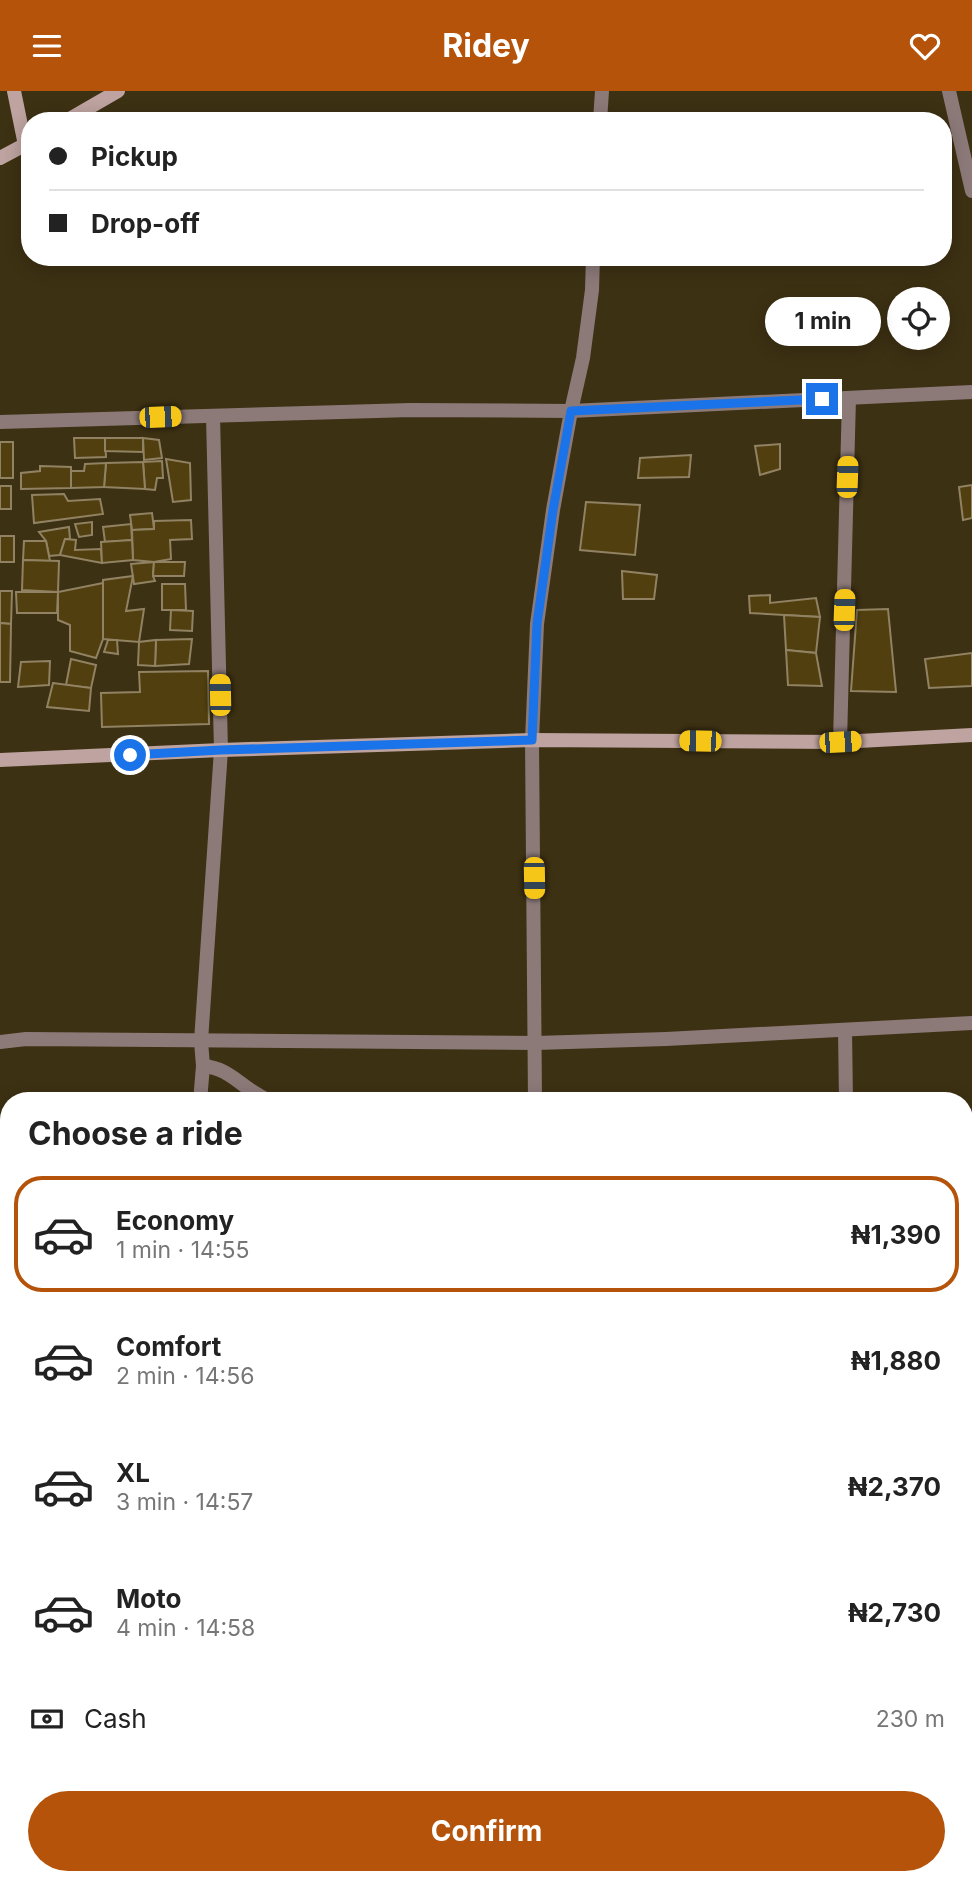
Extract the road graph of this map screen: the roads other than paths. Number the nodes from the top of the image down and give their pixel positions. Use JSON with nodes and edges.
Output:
{"nodes":[{"id":1,"x":14,"y":91,"type":"edge"},
{"id":2,"x":118,"y":91,"type":"edge"},
{"id":3,"x":602,"y":91,"type":"edge"},
{"id":4,"x":948,"y":91,"type":"edge"},
{"id":5,"x":82,"y":112,"type":"edge"},
{"id":6,"x":601,"y":112,"type":"edge"},
{"id":7,"x":21,"y":119,"type":"edge"},
{"id":8,"x":21,"y":146,"type":"edge"},
{"id":9,"x":0,"y":158,"type":"edge"},
{"id":10,"x":972,"y":191,"type":"edge"},
{"id":11,"x":593,"y":266,"type":"edge"},
{"id":12,"x":972,"y":392,"type":"edge"},
{"id":13,"x":849,"y":398,"type":"junction"},
{"id":14,"x":571,"y":411,"type":"junction"},
{"id":15,"x":213,"y":416,"type":"junction"},
{"id":16,"x":0,"y":422,"type":"edge"},
{"id":17,"x":972,"y":735,"type":"edge"},
{"id":18,"x":532,"y":740,"type":"junction"},
{"id":19,"x":840,"y":742,"type":"junction"},
{"id":20,"x":221,"y":750,"type":"junction"},
{"id":21,"x":0,"y":761,"type":"edge"},
{"id":22,"x":972,"y":1023,"type":"edge"},
{"id":23,"x":845,"y":1030,"type":"junction"},
{"id":24,"x":201,"y":1041,"type":"junction"},
{"id":25,"x":0,"y":1042,"type":"edge"},
{"id":26,"x":536,"y":1043,"type":"junction"},
{"id":27,"x":203,"y":1066,"type":"junction"},
{"id":28,"x":201,"y":1092,"type":"edge"},
{"id":29,"x":253,"y":1092,"type":"edge"},
{"id":30,"x":535,"y":1092,"type":"edge"},
{"id":31,"x":846,"y":1092,"type":"edge"}],
"edges":[{"from":1,"to":7,"type":"street"},
{"from":2,"to":5,"type":"street"},
{"from":3,"to":6,"type":"street"},
{"from":4,"to":10,"type":"street"},
{"from":8,"to":9,"type":"street"},
{"from":11,"to":14,"type":"street"},
{"from":12,"to":13,"type":"street"},
{"from":13,"to":14,"type":"street"},
{"from":13,"to":19,"type":"street"},
{"from":14,"to":15,"type":"street"},
{"from":14,"to":18,"type":"street"},
{"from":15,"to":16,"type":"street"},
{"from":15,"to":20,"type":"street"},
{"from":17,"to":19,"type":"street"},
{"from":18,"to":19,"type":"street"},
{"from":18,"to":20,"type":"street"},
{"from":18,"to":26,"type":"street"},
{"from":20,"to":21,"type":"street"},
{"from":20,"to":24,"type":"street"},
{"from":22,"to":23,"type":"street"},
{"from":23,"to":26,"type":"street"},
{"from":23,"to":31,"type":"street"},
{"from":24,"to":25,"type":"street"},
{"from":24,"to":26,"type":"street"},
{"from":24,"to":27,"type":"street"},
{"from":26,"to":30,"type":"street"},
{"from":27,"to":28,"type":"street"},
{"from":27,"to":29,"type":"street"}]}
